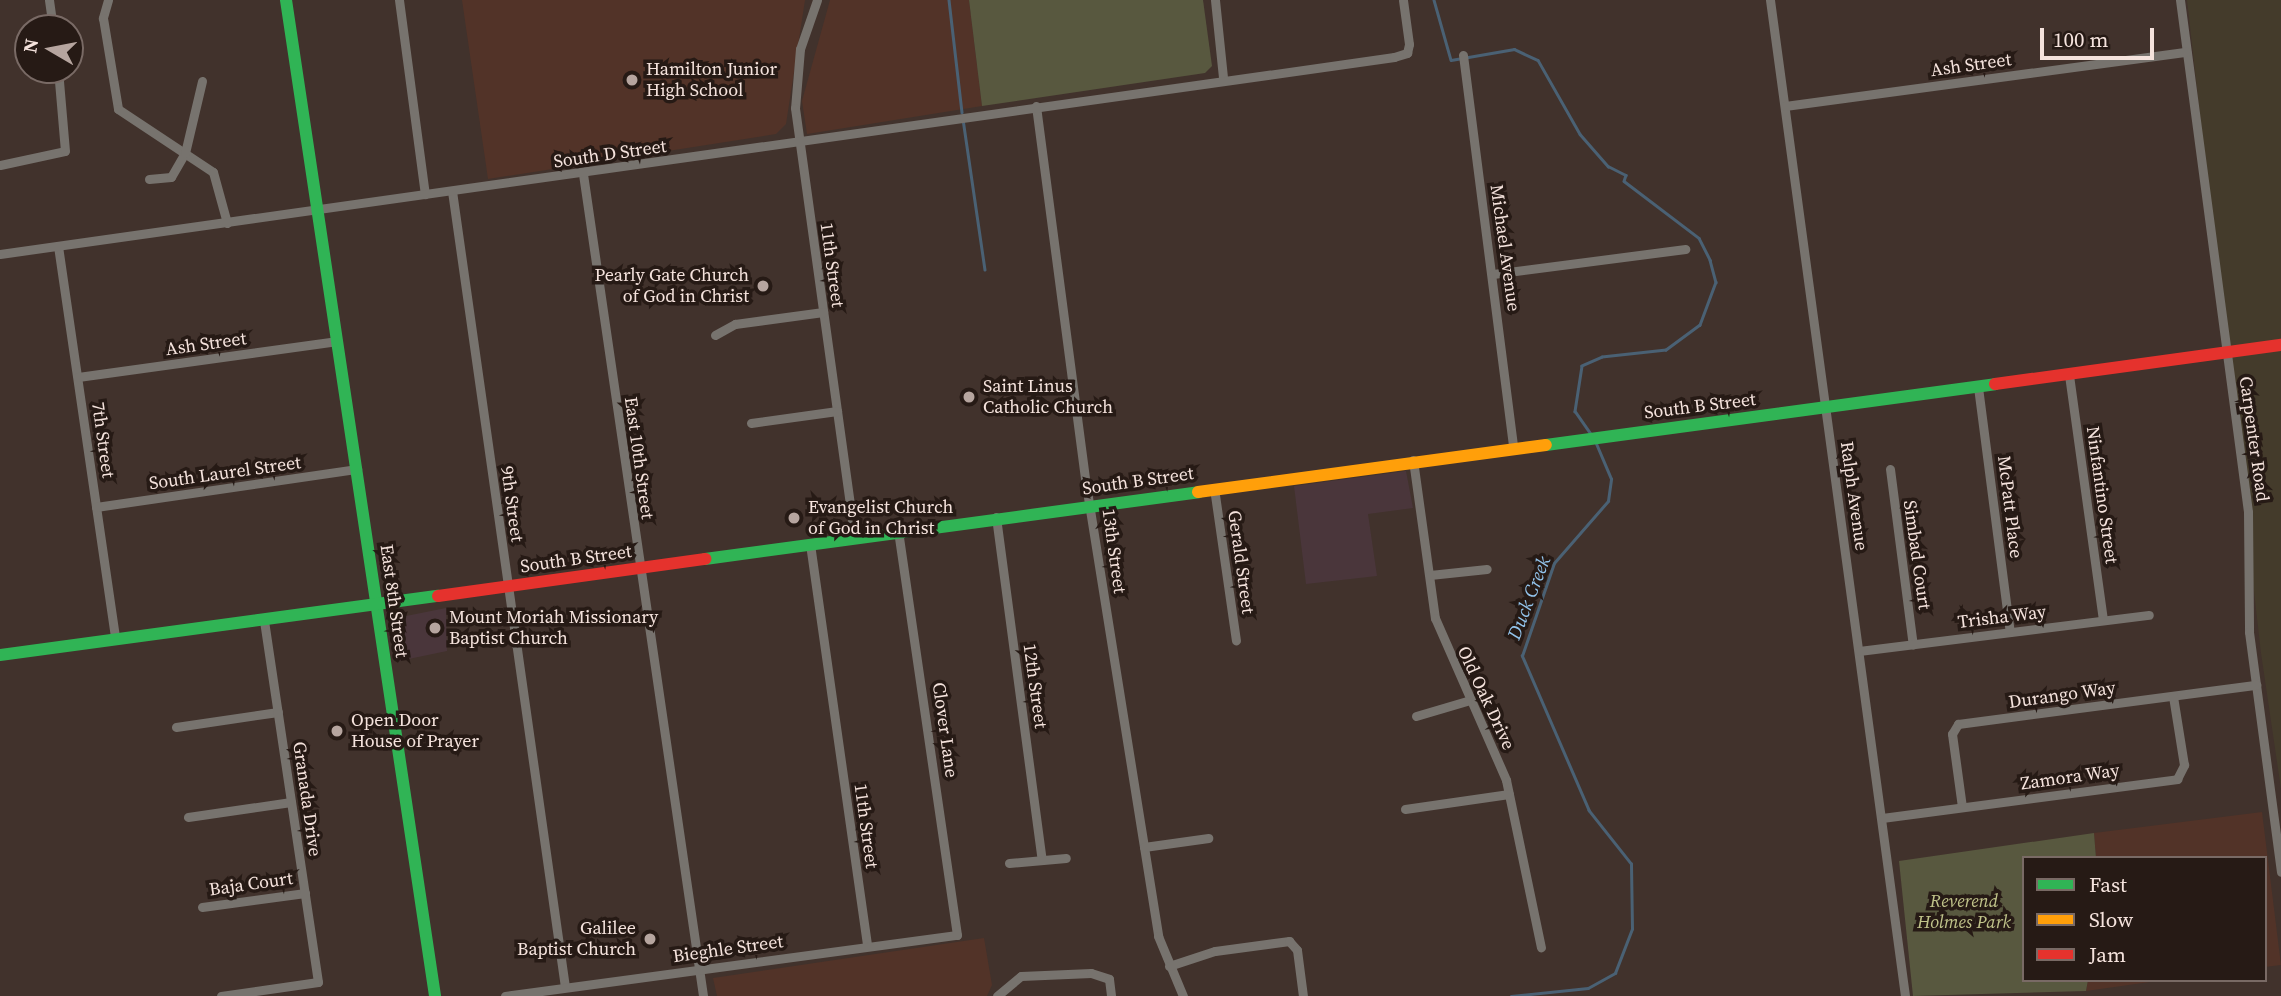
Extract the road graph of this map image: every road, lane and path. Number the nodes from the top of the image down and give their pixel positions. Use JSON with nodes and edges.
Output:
{"nodes":[{"id":1,"x":108,"y":0,"type":"edge"},
{"id":2,"x":286,"y":0,"type":"edge"},
{"id":3,"x":399,"y":0,"type":"edge"},
{"id":4,"x":817,"y":0,"type":"edge"},
{"id":5,"x":1214,"y":0,"type":"edge"},
{"id":6,"x":1403,"y":0,"type":"edge"},
{"id":7,"x":1770,"y":0,"type":"edge"},
{"id":8,"x":2180,"y":0,"type":"edge"},
{"id":9,"x":2186,"y":52,"type":"junction"},
{"id":10,"x":1463,"y":55,"type":"dead end"},
{"id":11,"x":1223,"y":78,"type":"junction"},
{"id":12,"x":202,"y":81,"type":"dead end"},
{"id":13,"x":59,"y":84,"type":"edge"},
{"id":14,"x":1036,"y":106,"type":"junction"},
{"id":15,"x":1785,"y":106,"type":"junction"},
{"id":16,"x":798,"y":144,"type":"junction"},
{"id":17,"x":185,"y":153,"type":"junction"},
{"id":18,"x":0,"y":165,"type":"edge"},
{"id":19,"x":583,"y":174,"type":"junction"},
{"id":20,"x":149,"y":179,"type":"dead end"},
{"id":21,"x":452,"y":191,"type":"junction"},
{"id":22,"x":425,"y":194,"type":"junction"},
{"id":23,"x":316,"y":210,"type":"junction"},
{"id":24,"x":227,"y":223,"type":"junction"},
{"id":25,"x":58,"y":246,"type":"junction"},
{"id":26,"x":1685,"y":249,"type":"dead end"},
{"id":27,"x":0,"y":254,"type":"edge"},
{"id":28,"x":1493,"y":274,"type":"junction"},
{"id":29,"x":822,"y":312,"type":"junction"},
{"id":30,"x":715,"y":335,"type":"dead end"},
{"id":31,"x":338,"y":341,"type":"junction"},
{"id":32,"x":2281,"y":345,"type":"edge"},
{"id":33,"x":2226,"y":352,"type":"junction"},
{"id":34,"x":2069,"y":375,"type":"junction"},
{"id":35,"x":78,"y":377,"type":"junction"},
{"id":36,"x":1978,"y":387,"type":"junction"},
{"id":37,"x":1826,"y":407,"type":"junction"},
{"id":38,"x":837,"y":411,"type":"junction"},
{"id":39,"x":751,"y":424,"type":"dead end"},
{"id":40,"x":1513,"y":446,"type":"junction"},
{"id":41,"x":1413,"y":460,"type":"junction"},
{"id":42,"x":1889,"y":469,"type":"dead end"},
{"id":43,"x":357,"y":470,"type":"junction"},
{"id":44,"x":1214,"y":488,"type":"junction"},
{"id":45,"x":1093,"y":505,"type":"junction"},
{"id":46,"x":96,"y":507,"type":"junction"},
{"id":47,"x":996,"y":517,"type":"junction"},
{"id":48,"x":898,"y":531,"type":"junction"},
{"id":49,"x":855,"y":538,"type":"junction"},
{"id":50,"x":810,"y":544,"type":"junction"},
{"id":51,"x":638,"y":568,"type":"junction"},
{"id":52,"x":1487,"y":569,"type":"dead end"},
{"id":53,"x":1430,"y":575,"type":"junction"},
{"id":54,"x":507,"y":586,"type":"junction"},
{"id":55,"x":376,"y":604,"type":"junction"},
{"id":56,"x":2149,"y":615,"type":"dead end"},
{"id":57,"x":264,"y":619,"type":"junction"},
{"id":58,"x":2103,"y":621,"type":"junction"},
{"id":59,"x":2010,"y":632,"type":"junction"},
{"id":60,"x":115,"y":639,"type":"junction"},
{"id":61,"x":1236,"y":640,"type":"dead end"},
{"id":62,"x":1913,"y":645,"type":"junction"},
{"id":63,"x":1859,"y":651,"type":"junction"},
{"id":64,"x":0,"y":654,"type":"edge"},
{"id":65,"x":2256,"y":685,"type":"junction"},
{"id":66,"x":2174,"y":696,"type":"junction"},
{"id":67,"x":1466,"y":701,"type":"junction"},
{"id":68,"x":278,"y":712,"type":"junction"},
{"id":69,"x":1416,"y":716,"type":"dead end"},
{"id":70,"x":176,"y":727,"type":"dead end"},
{"id":71,"x":1509,"y":794,"type":"junction"},
{"id":72,"x":291,"y":802,"type":"junction"},
{"id":73,"x":1962,"y":807,"type":"junction"},
{"id":74,"x":1405,"y":808,"type":"dead end"},
{"id":75,"x":188,"y":817,"type":"dead end"},
{"id":76,"x":1882,"y":818,"type":"junction"},
{"id":77,"x":1208,"y":838,"type":"dead end"},
{"id":78,"x":1144,"y":847,"type":"junction"},
{"id":79,"x":1066,"y":858,"type":"dead end"},
{"id":80,"x":1042,"y":860,"type":"junction"},
{"id":81,"x":1009,"y":863,"type":"dead end"},
{"id":82,"x":2281,"y":872,"type":"edge"},
{"id":83,"x":305,"y":893,"type":"junction"},
{"id":84,"x":202,"y":907,"type":"dead end"},
{"id":85,"x":957,"y":935,"type":"joint"},
{"id":86,"x":867,"y":946,"type":"junction"},
{"id":87,"x":1541,"y":947,"type":"dead end"},
{"id":88,"x":1169,"y":967,"type":"junction"},
{"id":89,"x":696,"y":968,"type":"junction"},
{"id":90,"x":565,"y":987,"type":"junction"},
{"id":91,"x":221,"y":996,"type":"edge"},
{"id":92,"x":435,"y":996,"type":"edge"},
{"id":93,"x":505,"y":996,"type":"edge"},
{"id":94,"x":703,"y":996,"type":"edge"},
{"id":95,"x":998,"y":996,"type":"edge"},
{"id":96,"x":1111,"y":996,"type":"edge"},
{"id":97,"x":1183,"y":996,"type":"edge"},
{"id":98,"x":1303,"y":996,"type":"edge"},
{"id":99,"x":1905,"y":996,"type":"edge"}],
"edges":[{"from":1,"to":17,"type":"street"},
{"from":2,"to":23,"type":"street","name":"East 8th Street"},
{"from":3,"to":22,"type":"street"},
{"from":4,"to":16,"type":"street","name":"11th Street"},
{"from":5,"to":11,"type":"street"},
{"from":6,"to":11,"type":"street","name":"South D Street"},
{"from":7,"to":15,"type":"street","name":"Ralph Avenue"},
{"from":8,"to":9,"type":"street"},
{"from":9,"to":15,"type":"street","name":"Ash Street"},
{"from":9,"to":33,"type":"street","name":"Carpenter Road"},
{"from":10,"to":28,"type":"street","name":"Michael Avenue"},
{"from":11,"to":14,"type":"street","name":"South D Street"},
{"from":12,"to":17,"type":"street"},
{"from":13,"to":18,"type":"street"},
{"from":14,"to":16,"type":"street","name":"South D Street"},
{"from":14,"to":45,"type":"street","name":"13th Street"},
{"from":15,"to":37,"type":"street","name":"Ralph Avenue"},
{"from":16,"to":19,"type":"street","name":"South D Street"},
{"from":16,"to":29,"type":"street","name":"11th Street"},
{"from":17,"to":20,"type":"street"},
{"from":17,"to":24,"type":"street"},
{"from":19,"to":21,"type":"street","name":"South D Street"},
{"from":19,"to":51,"type":"street","name":"East 10th Street"},
{"from":21,"to":22,"type":"street","name":"South D Street"},
{"from":21,"to":54,"type":"street","name":"9th Street"},
{"from":22,"to":23,"type":"street","name":"South D Street"},
{"from":23,"to":24,"type":"street","name":"South D Street"},
{"from":23,"to":31,"type":"street","name":"East 8th Street"},
{"from":24,"to":25,"type":"street","name":"South D Street"},
{"from":25,"to":27,"type":"street","name":"South D Street"},
{"from":25,"to":35,"type":"street","name":"7th Street"},
{"from":26,"to":28,"type":"street"},
{"from":28,"to":40,"type":"street","name":"Michael Avenue"},
{"from":29,"to":30,"type":"street"},
{"from":29,"to":38,"type":"street","name":"11th Street"},
{"from":31,"to":35,"type":"street","name":"Ash Street"},
{"from":31,"to":43,"type":"street","name":"East 8th Street"},
{"from":32,"to":33,"type":"street","name":"South B Street"},
{"from":33,"to":34,"type":"street","name":"South B Street"},
{"from":33,"to":65,"type":"street","name":"Carpenter Road"},
{"from":34,"to":36,"type":"street","name":"South B Street"},
{"from":34,"to":58,"type":"street","name":"Ninfantino Street"},
{"from":35,"to":46,"type":"street","name":"7th Street"},
{"from":36,"to":37,"type":"street","name":"South B Street"},
{"from":36,"to":59,"type":"street","name":"McPatt Place"},
{"from":37,"to":40,"type":"street","name":"South B Street"},
{"from":37,"to":63,"type":"street","name":"Ralph Avenue"},
{"from":38,"to":39,"type":"street"},
{"from":38,"to":49,"type":"street","name":"11th Street"},
{"from":40,"to":41,"type":"street","name":"South B Street"},
{"from":41,"to":44,"type":"street","name":"South B Street"},
{"from":41,"to":53,"type":"street","name":"Old Oak Drive"},
{"from":42,"to":62,"type":"street","name":"Simbad Court"},
{"from":43,"to":46,"type":"street","name":"South Laurel Street"},
{"from":43,"to":55,"type":"street","name":"East 8th Street"},
{"from":44,"to":45,"type":"street","name":"South B Street"},
{"from":44,"to":61,"type":"street","name":"Gerald Street"},
{"from":45,"to":47,"type":"street","name":"South B Street"},
{"from":45,"to":78,"type":"street","name":"13th Street"},
{"from":46,"to":60,"type":"street","name":"7th Street"},
{"from":47,"to":48,"type":"street","name":"South B Street"},
{"from":47,"to":80,"type":"street","name":"12th Street"},
{"from":48,"to":49,"type":"street","name":"South B Street"},
{"from":48,"to":85,"type":"street","name":"Clover Lane"},
{"from":49,"to":50,"type":"street","name":"South B Street"},
{"from":50,"to":51,"type":"street","name":"South B Street"},
{"from":50,"to":86,"type":"street","name":"11th Street"},
{"from":51,"to":54,"type":"street","name":"South B Street"},
{"from":51,"to":89,"type":"street","name":"East 10th Street"},
{"from":52,"to":53,"type":"street"},
{"from":53,"to":67,"type":"street","name":"Old Oak Drive"},
{"from":54,"to":55,"type":"street","name":"South B Street"},
{"from":54,"to":90,"type":"street","name":"9th Street"},
{"from":55,"to":57,"type":"street","name":"South B Street"},
{"from":55,"to":92,"type":"street","name":"East 8th Street"},
{"from":56,"to":58,"type":"street","name":"Trisha Way"},
{"from":57,"to":60,"type":"street","name":"South B Street"},
{"from":57,"to":68,"type":"street","name":"Granada Drive"},
{"from":58,"to":59,"type":"street","name":"Trisha Way"},
{"from":59,"to":62,"type":"street","name":"Trisha Way"},
{"from":60,"to":64,"type":"street","name":"South B Street"},
{"from":62,"to":63,"type":"street","name":"Trisha Way"},
{"from":63,"to":76,"type":"street","name":"Ralph Avenue"},
{"from":65,"to":66,"type":"street","name":"Durango Way"},
{"from":65,"to":82,"type":"street","name":"Carpenter Road"},
{"from":66,"to":73,"type":"street","name":"Zamora Way"},
{"from":66,"to":73,"type":"street","name":"Durango Way"},
{"from":67,"to":69,"type":"street"},
{"from":67,"to":71,"type":"street","name":"Old Oak Drive"},
{"from":68,"to":70,"type":"street"},
{"from":68,"to":72,"type":"street","name":"Granada Drive"},
{"from":71,"to":74,"type":"street"},
{"from":71,"to":87,"type":"street","name":"Old Oak Drive"},
{"from":72,"to":75,"type":"street"},
{"from":72,"to":83,"type":"street","name":"Granada Drive"},
{"from":73,"to":76,"type":"street","name":"Zamora Way"},
{"from":76,"to":99,"type":"street","name":"Ralph Avenue"},
{"from":77,"to":78,"type":"street"},
{"from":78,"to":88,"type":"street","name":"13th Street"},
{"from":79,"to":80,"type":"street"},
{"from":80,"to":81,"type":"street"},
{"from":83,"to":84,"type":"street","name":"Baja Court"},
{"from":83,"to":91,"type":"street","name":"Granada Drive"},
{"from":85,"to":86,"type":"street","name":"Bieghle Street"},
{"from":86,"to":89,"type":"street","name":"Bieghle Street"},
{"from":88,"to":97,"type":"street","name":"13th Street"},
{"from":88,"to":98,"type":"street"},
{"from":89,"to":90,"type":"street","name":"Bieghle Street"},
{"from":89,"to":94,"type":"street","name":"East 10th Street"},
{"from":90,"to":93,"type":"street","name":"Bieghle Street"},
{"from":95,"to":96,"type":"street"}]}
